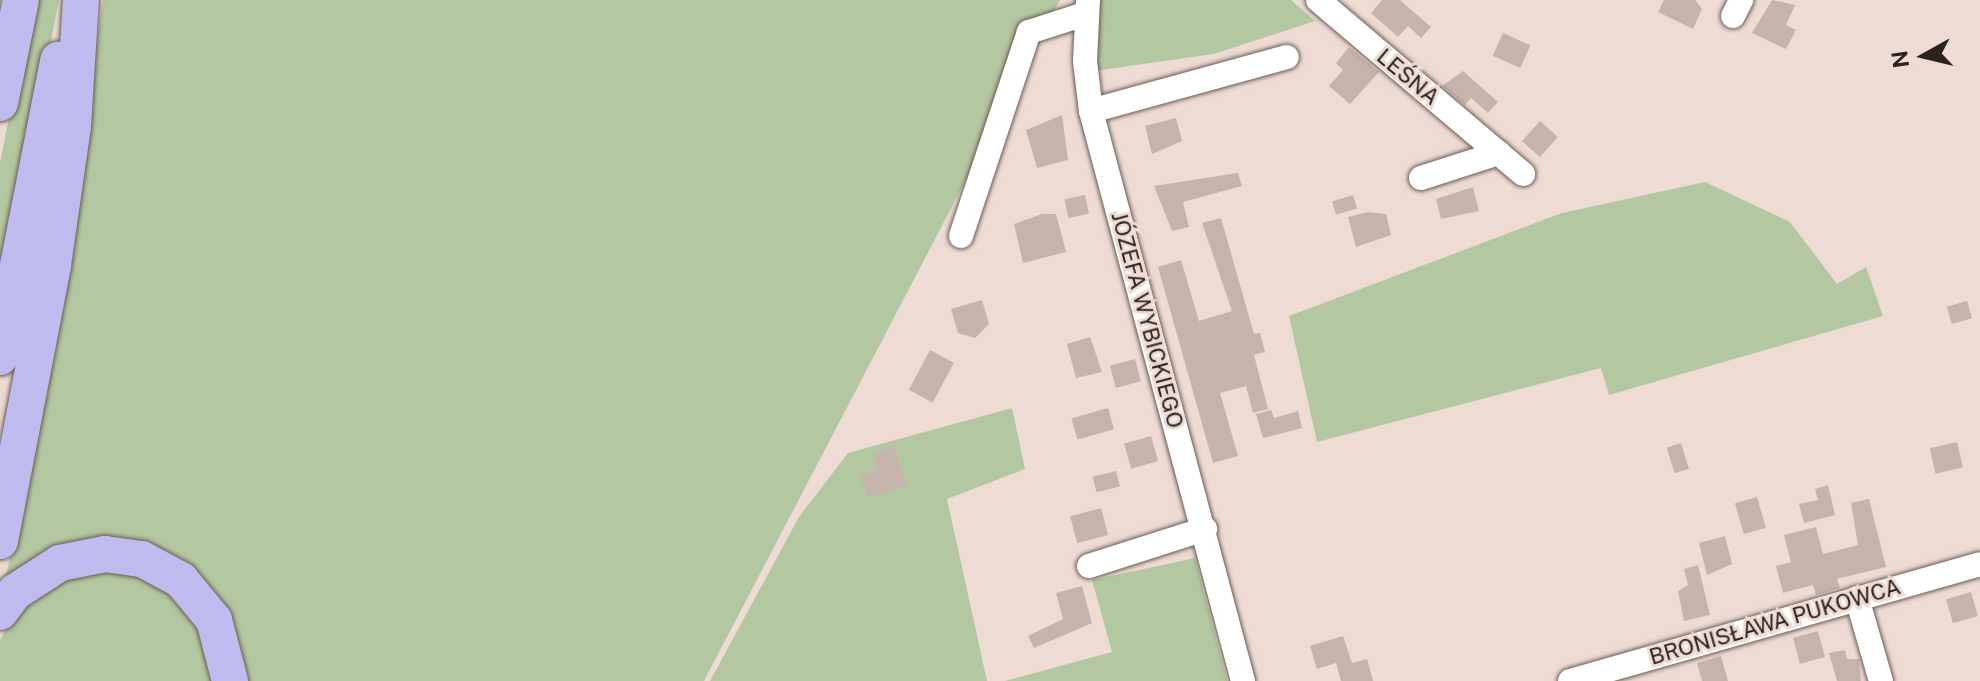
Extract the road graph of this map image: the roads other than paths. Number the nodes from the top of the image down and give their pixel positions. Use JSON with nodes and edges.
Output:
{"nodes":[{"id":1,"x":21,"y":0,"type":"edge"},
{"id":2,"x":70,"y":0,"type":"edge"},
{"id":3,"x":81,"y":0,"type":"edge"},
{"id":4,"x":1318,"y":0,"type":"edge"},
{"id":5,"x":1087,"y":7,"type":"edge"},
{"id":6,"x":1287,"y":57,"type":"dead end"},
{"id":7,"x":1,"y":98,"type":"edge"},
{"id":8,"x":1091,"y":111,"type":"junction"},
{"id":9,"x":1499,"y":153,"type":"junction"},
{"id":10,"x":1523,"y":174,"type":"dead end"},
{"id":11,"x":1421,"y":178,"type":"dead end"},
{"id":12,"x":961,"y":236,"type":"dead end"},
{"id":13,"x":0,"y":357,"type":"edge"},
{"id":14,"x":1205,"y":529,"type":"junction"},
{"id":15,"x":0,"y":541,"type":"edge"},
{"id":16,"x":1980,"y":564,"type":"edge"},
{"id":17,"x":1089,"y":566,"type":"dead end"},
{"id":18,"x":1857,"y":598,"type":"junction"},
{"id":19,"x":0,"y":612,"type":"edge"},
{"id":20,"x":230,"y":681,"type":"edge"},
{"id":21,"x":1243,"y":681,"type":"edge"},
{"id":22,"x":1570,"y":681,"type":"edge"},
{"id":23,"x":1881,"y":681,"type":"edge"}],
"edges":[{"from":1,"to":7,"type":"highway"},
{"from":2,"to":13,"type":"highway"},
{"from":3,"to":15,"type":"highway"},
{"from":4,"to":9,"type":"street","name":"LEŚNA"},
{"from":5,"to":8,"type":"street","name":"JÓZEFA WYBICKIEGO"},
{"from":5,"to":12,"type":"street","name":"JÓZEFA WYBICKIEGO"},
{"from":6,"to":8,"type":"street"},
{"from":8,"to":14,"type":"street","name":"JÓZEFA WYBICKIEGO"},
{"from":9,"to":10,"type":"street","name":"LEŚNA"},
{"from":9,"to":11,"type":"street"},
{"from":14,"to":17,"type":"street"},
{"from":14,"to":21,"type":"street","name":"JÓZEFA WYBICKIEGO"},
{"from":16,"to":18,"type":"street","name":"BRONISŁAWA PUKOWCA"},
{"from":18,"to":22,"type":"street","name":"BRONISŁAWA PUKOWCA"},
{"from":18,"to":23,"type":"street"},
{"from":19,"to":20,"type":"highway"}]}
